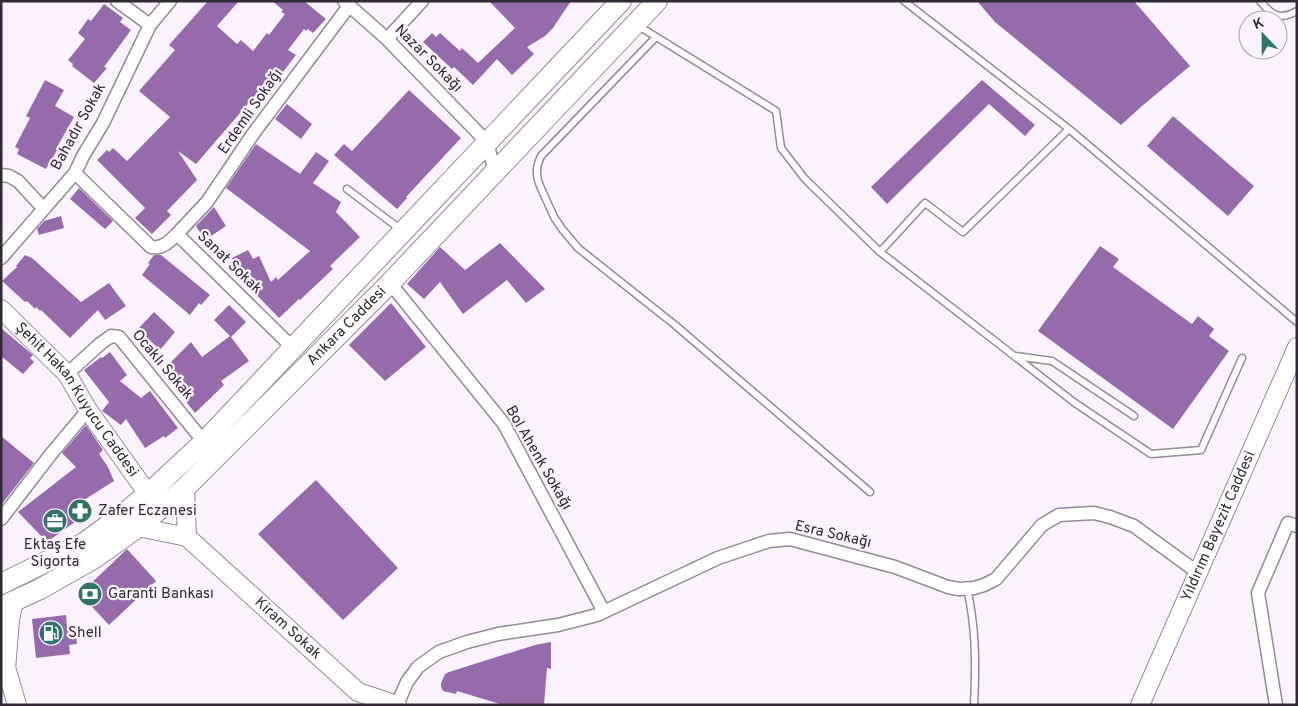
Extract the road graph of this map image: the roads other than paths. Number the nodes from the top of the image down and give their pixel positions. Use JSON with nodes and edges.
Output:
{"nodes":[{"id":1,"x":117,"y":1,"type":"edge"},
{"id":2,"x":170,"y":1,"type":"edge"},
{"id":3,"x":422,"y":1,"type":"edge"},
{"id":4,"x":621,"y":1,"type":"edge"},
{"id":5,"x":657,"y":1,"type":"edge"},
{"id":6,"x":904,"y":1,"type":"edge"},
{"id":7,"x":1260,"y":1,"type":"edge"},
{"id":8,"x":346,"y":4,"type":"edge"},
{"id":9,"x":1297,"y":12,"type":"edge"},
{"id":10,"x":150,"y":25,"type":"junction"},
{"id":11,"x":636,"y":25,"type":"junction"},
{"id":12,"x":656,"y":37,"type":"junction"},
{"id":13,"x":387,"y":39,"type":"junction"},
{"id":14,"x":1069,"y":130,"type":"junction"},
{"id":15,"x":487,"y":142,"type":"junction"},
{"id":16,"x":75,"y":173,"type":"junction"},
{"id":17,"x":495,"y":173,"type":"junction"},
{"id":18,"x":1,"y":175,"type":"edge"},
{"id":19,"x":348,"y":189,"type":"dead end"},
{"id":20,"x":44,"y":209,"type":"junction"},
{"id":21,"x":403,"y":232,"type":"junction"},
{"id":22,"x":177,"y":234,"type":"junction"},
{"id":23,"x":880,"y":252,"type":"junction"},
{"id":24,"x":1,"y":258,"type":"edge"},
{"id":25,"x":390,"y":283,"type":"junction"},
{"id":26,"x":1,"y":309,"type":"edge"},
{"id":27,"x":1297,"y":322,"type":"edge"},
{"id":28,"x":1297,"y":347,"type":"edge"},
{"id":29,"x":293,"y":348,"type":"junction"},
{"id":30,"x":1014,"y":356,"type":"junction"},
{"id":31,"x":1242,"y":358,"type":"dead end"},
{"id":32,"x":67,"y":374,"type":"junction"},
{"id":33,"x":88,"y":410,"type":"junction"},
{"id":34,"x":1134,"y":416,"type":"dead end"},
{"id":35,"x":204,"y":442,"type":"junction"},
{"id":36,"x":185,"y":488,"type":"junction"},
{"id":37,"x":870,"y":492,"type":"dead end"},
{"id":38,"x":148,"y":494,"type":"junction"},
{"id":39,"x":1,"y":520,"type":"edge"},
{"id":40,"x":1297,"y":526,"type":"edge"},
{"id":41,"x":138,"y":527,"type":"junction"},
{"id":42,"x":187,"y":537,"type":"junction"},
{"id":43,"x":1198,"y":572,"type":"junction"},
{"id":44,"x":1,"y":584,"type":"edge"},
{"id":45,"x":967,"y":588,"type":"junction"},
{"id":46,"x":8,"y":604,"type":"edge"},
{"id":47,"x":604,"y":612,"type":"junction"},
{"id":48,"x":1,"y":652,"type":"edge"},
{"id":49,"x":4,"y":667,"type":"edge"},
{"id":50,"x":17,"y":705,"type":"edge"},
{"id":51,"x":397,"y":705,"type":"edge"},
{"id":52,"x":974,"y":705,"type":"edge"},
{"id":53,"x":1140,"y":705,"type":"edge"},
{"id":54,"x":1276,"y":705,"type":"edge"}],
"edges":[{"from":1,"to":10,"type":"street"},
{"from":2,"to":10,"type":"street","name":"Bahadır Sokak"},
{"from":3,"to":13,"type":"street"},
{"from":4,"to":15,"type":"main road","name":"Ankara Caddesi"},
{"from":5,"to":11,"type":"main road","name":"Ankara Caddesi"},
{"from":6,"to":14,"type":"lane"},
{"from":7,"to":9,"type":"lane"},
{"from":8,"to":13,"type":"street","name":"Nazar Sokağı"},
{"from":8,"to":22,"type":"street","name":"Erdemli Sokağı"},
{"from":10,"to":16,"type":"street","name":"Bahadır Sokak"},
{"from":11,"to":12,"type":"lane"},
{"from":11,"to":17,"type":"main road","name":"Ankara Caddesi"},
{"from":12,"to":23,"type":"lane"},
{"from":12,"to":37,"type":"lane"},
{"from":13,"to":15,"type":"street","name":"Nazar Sokağı"},
{"from":14,"to":23,"type":"lane"},
{"from":14,"to":27,"type":"lane"},
{"from":15,"to":17,"type":"street"},
{"from":15,"to":21,"type":"main road","name":"Ankara Caddesi"},
{"from":16,"to":20,"type":"street","name":"Bahadır Sokak"},
{"from":16,"to":22,"type":"street","name":"Sanat Sokak"},
{"from":17,"to":25,"type":"main road","name":"Ankara Caddesi"},
{"from":18,"to":20,"type":"street"},
{"from":19,"to":21,"type":"lane"},
{"from":20,"to":24,"type":"street","name":"Bahadır Sokak"},
{"from":21,"to":29,"type":"main road","name":"Ankara Caddesi"},
{"from":22,"to":29,"type":"street","name":"Sanat Sokak"},
{"from":23,"to":30,"type":"lane"},
{"from":25,"to":36,"type":"main road","name":"Ankara Caddesi"},
{"from":25,"to":47,"type":"street","name":"Bol Ahenk Sokağı"},
{"from":26,"to":32,"type":"street","name":"Şehit Hakan Kuyucu Caddesi"},
{"from":28,"to":43,"type":"street","name":"Yıldırım Bayezit Caddesi"},
{"from":29,"to":35,"type":"main road","name":"Ankara Caddesi"},
{"from":30,"to":31,"type":"lane"},
{"from":30,"to":34,"type":"lane"},
{"from":32,"to":33,"type":"street","name":"Şehit Hakan Kuyucu Caddesi"},
{"from":32,"to":35,"type":"street","name":"Ocaklı Sokak"},
{"from":33,"to":38,"type":"street","name":"Şehit Hakan Kuyucu Caddesi"},
{"from":33,"to":39,"type":"street"},
{"from":35,"to":38,"type":"main road","name":"Ankara Caddesi"},
{"from":36,"to":41,"type":"main road","name":"Ankara Caddesi"},
{"from":36,"to":42,"type":"street"},
{"from":38,"to":44,"type":"main road","name":"Ankara Caddesi"},
{"from":40,"to":54,"type":"street"},
{"from":41,"to":42,"type":"street"},
{"from":41,"to":46,"type":"main road","name":"Ankara Caddesi"},
{"from":42,"to":51,"type":"street","name":"Kiram Sokak"},
{"from":43,"to":45,"type":"street","name":"Esra Sokağı"},
{"from":43,"to":53,"type":"street","name":"Yıldırım Bayezit Caddesi"},
{"from":45,"to":47,"type":"street","name":"Esra Sokağı"},
{"from":45,"to":52,"type":"lane"},
{"from":46,"to":49,"type":"street"},
{"from":47,"to":51,"type":"street","name":"Esra Sokağı"},
{"from":48,"to":49,"type":"street"},
{"from":49,"to":50,"type":"street"}]}
